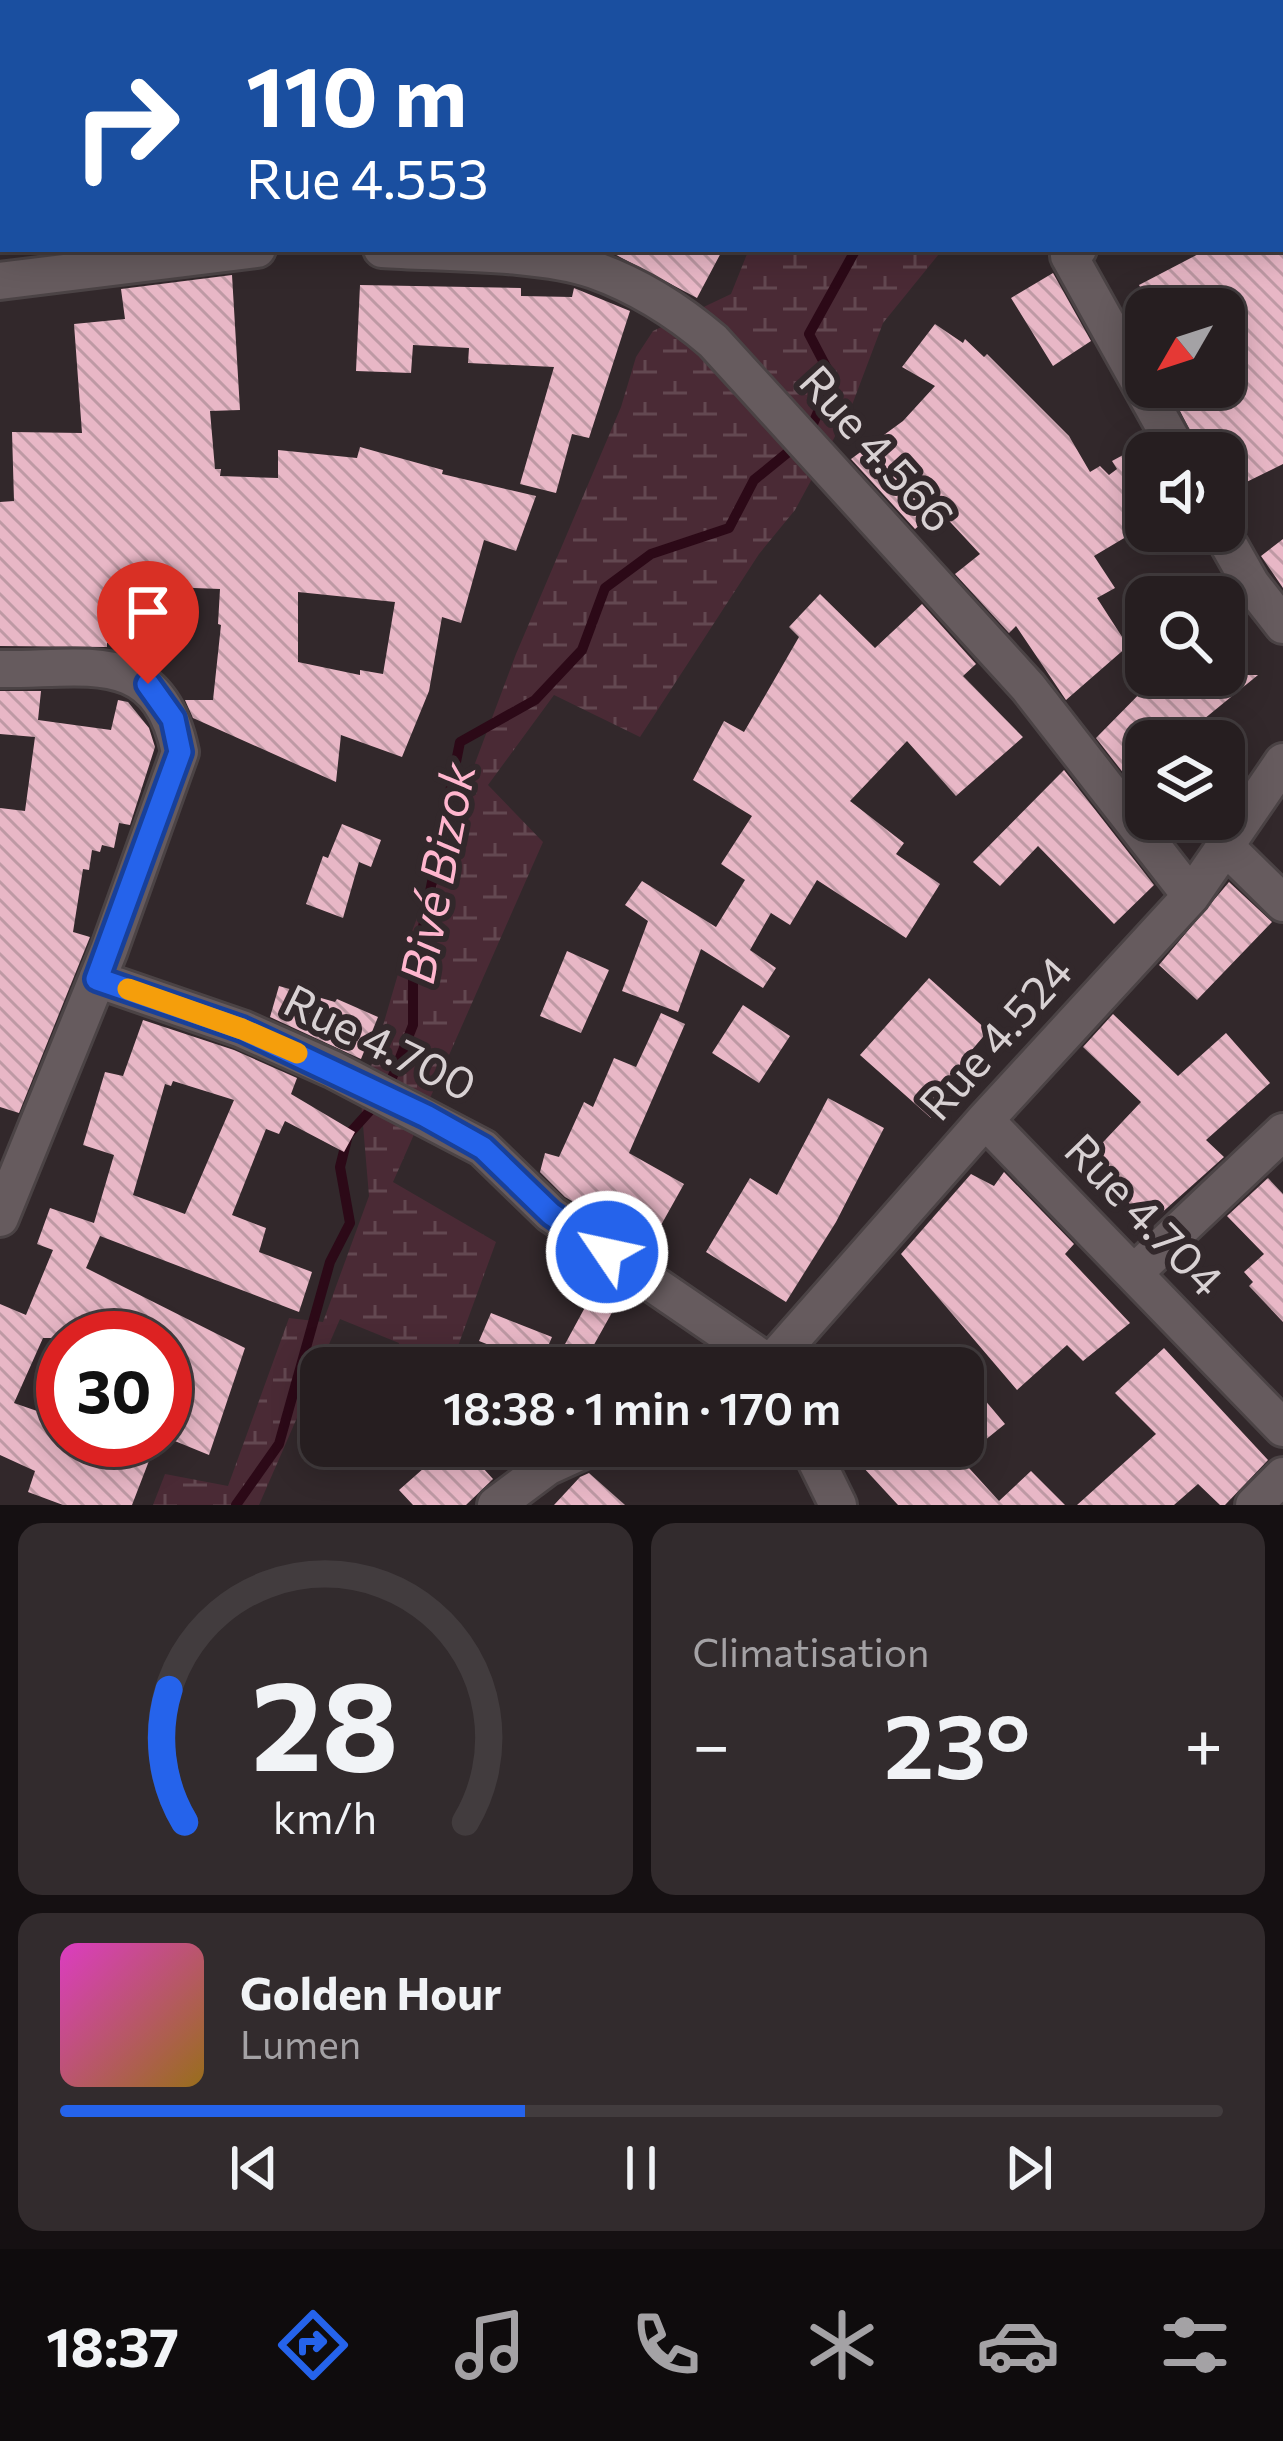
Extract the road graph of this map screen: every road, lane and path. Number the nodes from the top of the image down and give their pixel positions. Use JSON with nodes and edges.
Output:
{"nodes":[{"id":1,"x":233,"y":252,"type":"edge"},
{"id":2,"x":426,"y":252,"type":"edge"},
{"id":3,"x":1074,"y":252,"type":"edge"},
{"id":4,"x":0,"y":281,"type":"edge"},
{"id":5,"x":1166,"y":432,"type":"edge"},
{"id":6,"x":1233,"y":552,"type":"edge"},
{"id":7,"x":1283,"y":625,"type":"edge"},
{"id":8,"x":0,"y":669,"type":"edge"},
{"id":9,"x":1283,"y":762,"type":"edge"},
{"id":10,"x":1225,"y":846,"type":"junction"},
{"id":11,"x":1191,"y":896,"type":"junction"},
{"id":12,"x":1283,"y":903,"type":"edge"},
{"id":13,"x":97,"y":979,"type":"junction"},
{"id":14,"x":985,"y":1120,"type":"junction"},
{"id":15,"x":1283,"y":1132,"type":"edge"},
{"id":16,"x":0,"y":1218,"type":"edge"},
{"id":17,"x":1134,"y":1273,"type":"junction"},
{"id":18,"x":740,"y":1347,"type":"edge"},
{"id":19,"x":786,"y":1347,"type":"edge"},
{"id":20,"x":1283,"y":1428,"type":"edge"},
{"id":21,"x":547,"y":1467,"type":"edge"},
{"id":22,"x":819,"y":1467,"type":"edge"},
{"id":23,"x":1283,"y":1476,"type":"edge"},
{"id":24,"x":496,"y":1505,"type":"edge"},
{"id":25,"x":838,"y":1505,"type":"edge"},
{"id":26,"x":1254,"y":1505,"type":"edge"}],
"edges":[{"from":1,"to":4,"type":"street"},
{"from":2,"to":11,"type":"street","name":"Rue 4.566"},
{"from":3,"to":5,"type":"street"},
{"from":6,"to":7,"type":"street"},
{"from":8,"to":13,"type":"street"},
{"from":9,"to":10,"type":"street","name":"Rue 4.524"},
{"from":10,"to":11,"type":"street","name":"Rue 4.524"},
{"from":10,"to":12,"type":"street"},
{"from":11,"to":14,"type":"street","name":"Rue 4.524"},
{"from":13,"to":16,"type":"street"},
{"from":13,"to":18,"type":"street","name":"Rue 4.700"},
{"from":14,"to":17,"type":"street","name":"Rue 4.704"},
{"from":14,"to":19,"type":"street","name":"Rue 4.524"},
{"from":15,"to":17,"type":"street"},
{"from":17,"to":20,"type":"street","name":"Rue 4.704"},
{"from":21,"to":24,"type":"street"},
{"from":22,"to":25,"type":"street"},
{"from":23,"to":26,"type":"street"}]}
